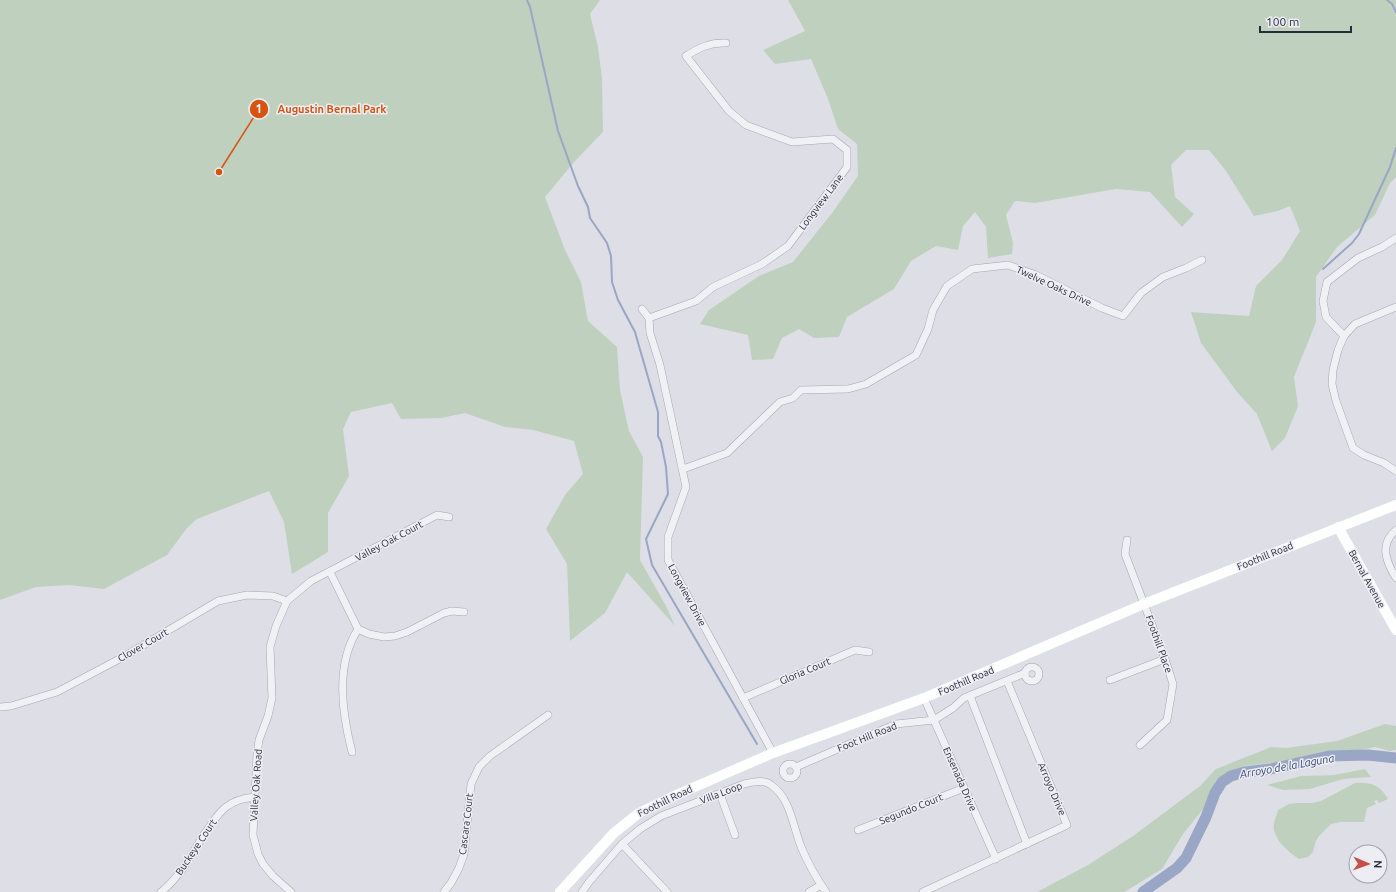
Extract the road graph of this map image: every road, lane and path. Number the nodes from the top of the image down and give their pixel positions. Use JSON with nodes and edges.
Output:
{"nodes":[{"id":1,"x":726,"y":43,"type":"dead end"},
{"id":2,"x":1396,"y":238,"type":"edge"},
{"id":3,"x":1202,"y":260,"type":"dead end"},
{"id":4,"x":1396,"y":307,"type":"edge"},
{"id":5,"x":642,"y":309,"type":"dead end"},
{"id":6,"x":649,"y":318,"type":"junction"},
{"id":7,"x":1344,"y":336,"type":"junction"},
{"id":8,"x":683,"y":469,"type":"junction"},
{"id":9,"x":1396,"y":471,"type":"edge"},
{"id":10,"x":1396,"y":505,"type":"edge"},
{"id":11,"x":449,"y":517,"type":"dead end"},
{"id":12,"x":1338,"y":527,"type":"junction"},
{"id":13,"x":1396,"y":530,"type":"edge"},
{"id":14,"x":1127,"y":540,"type":"dead end"},
{"id":15,"x":330,"y":572,"type":"junction"},
{"id":16,"x":1396,"y":578,"type":"edge"},
{"id":17,"x":288,"y":602,"type":"junction"},
{"id":18,"x":1144,"y":604,"type":"junction"},
{"id":19,"x":464,"y":612,"type":"dead end"},
{"id":20,"x":358,"y":629,"type":"junction"},
{"id":21,"x":1396,"y":630,"type":"edge"},
{"id":22,"x":869,"y":652,"type":"dead end"},
{"id":23,"x":1165,"y":659,"type":"junction"},
{"id":24,"x":1025,"y":673,"type":"dead end"},
{"id":25,"x":1007,"y":680,"type":"junction"},
{"id":26,"x":1110,"y":680,"type":"dead end"},
{"id":27,"x":970,"y":696,"type":"junction"},
{"id":28,"x":743,"y":698,"type":"junction"},
{"id":29,"x":924,"y":698,"type":"junction"},
{"id":30,"x":0,"y":707,"type":"edge"},
{"id":31,"x":548,"y":715,"type":"dead end"},
{"id":32,"x":934,"y":720,"type":"junction"},
{"id":33,"x":1140,"y":744,"type":"dead end"},
{"id":34,"x":352,"y":752,"type":"dead end"},
{"id":35,"x":773,"y":753,"type":"junction"},
{"id":36,"x":796,"y":767,"type":"dead end"},
{"id":37,"x":964,"y":788,"type":"junction"},
{"id":38,"x":720,"y":794,"type":"junction"},
{"id":39,"x":255,"y":797,"type":"junction"},
{"id":40,"x":858,"y":830,"type":"dead end"},
{"id":41,"x":735,"y":835,"type":"dead end"},
{"id":42,"x":622,"y":844,"type":"junction"},
{"id":43,"x":1027,"y":844,"type":"junction"},
{"id":44,"x":996,"y":859,"type":"junction"},
{"id":45,"x":821,"y":885,"type":"junction"},
{"id":46,"x":161,"y":892,"type":"edge"},
{"id":47,"x":291,"y":892,"type":"edge"},
{"id":48,"x":444,"y":892,"type":"edge"},
{"id":49,"x":560,"y":892,"type":"edge"},
{"id":50,"x":582,"y":892,"type":"edge"},
{"id":51,"x":667,"y":892,"type":"edge"},
{"id":52,"x":809,"y":892,"type":"edge"},
{"id":53,"x":826,"y":892,"type":"edge"},
{"id":54,"x":923,"y":892,"type":"edge"}],
"edges":[{"from":1,"to":6,"type":"street","name":"Longview Lane"},
{"from":2,"to":7,"type":"street"},
{"from":3,"to":8,"type":"street","name":"Twelve Oaks Drive"},
{"from":4,"to":7,"type":"street"},
{"from":5,"to":6,"type":"street"},
{"from":6,"to":8,"type":"street","name":"Longview Drive"},
{"from":7,"to":9,"type":"street"},
{"from":8,"to":28,"type":"street","name":"Longview Drive"},
{"from":10,"to":12,"type":"main road","name":"Foothill Road"},
{"from":11,"to":15,"type":"street","name":"Valley Oak Court"},
{"from":12,"to":18,"type":"main road","name":"Foothill Road"},
{"from":12,"to":21,"type":"main road","name":"Bernal Avenue"},
{"from":13,"to":16,"type":"street"},
{"from":14,"to":18,"type":"street","name":"Foothill Place"},
{"from":15,"to":17,"type":"street","name":"Valley Oak Road"},
{"from":15,"to":20,"type":"street"},
{"from":17,"to":30,"type":"street","name":"Clover Court"},
{"from":17,"to":39,"type":"street","name":"Valley Oak Road"},
{"from":18,"to":23,"type":"street","name":"Foothill Place"},
{"from":18,"to":29,"type":"main road","name":"Foothill Road"},
{"from":19,"to":20,"type":"street"},
{"from":20,"to":34,"type":"street"},
{"from":22,"to":28,"type":"street","name":"Gloria Court"},
{"from":23,"to":26,"type":"street"},
{"from":23,"to":33,"type":"street","name":"Foothill Place"},
{"from":24,"to":25,"type":"street","name":"Foot Hill Road"},
{"from":25,"to":27,"type":"street","name":"Foot Hill Road"},
{"from":25,"to":43,"type":"street","name":"Arroyo Drive"},
{"from":27,"to":32,"type":"street","name":"Foot Hill Road"},
{"from":27,"to":43,"type":"street"},
{"from":28,"to":35,"type":"street","name":"Longview Drive"},
{"from":29,"to":32,"type":"street","name":"Ensenada Drive"},
{"from":29,"to":35,"type":"main road","name":"Foothill Road"},
{"from":31,"to":48,"type":"street","name":"Cascara Court"},
{"from":32,"to":36,"type":"street","name":"Foot Hill Road"},
{"from":32,"to":37,"type":"street","name":"Ensenada Drive"},
{"from":35,"to":49,"type":"main road","name":"Foothill Road"},
{"from":37,"to":40,"type":"street","name":"Segundo Court"},
{"from":37,"to":44,"type":"street","name":"Ensenada Drive"},
{"from":38,"to":41,"type":"street"},
{"from":38,"to":42,"type":"street","name":"Villa Loop"},
{"from":38,"to":45,"type":"street","name":"Villa Loop"},
{"from":39,"to":46,"type":"street","name":"Buckeye Court"},
{"from":39,"to":47,"type":"street","name":"Valley Oak Road"},
{"from":42,"to":50,"type":"street","name":"Villa Loop"},
{"from":42,"to":51,"type":"street"},
{"from":43,"to":44,"type":"street","name":"Arroyo Drive"},
{"from":44,"to":54,"type":"street","name":"Arroyo Drive"},
{"from":45,"to":52,"type":"street"},
{"from":45,"to":53,"type":"street","name":"Villa Loop"}]}
